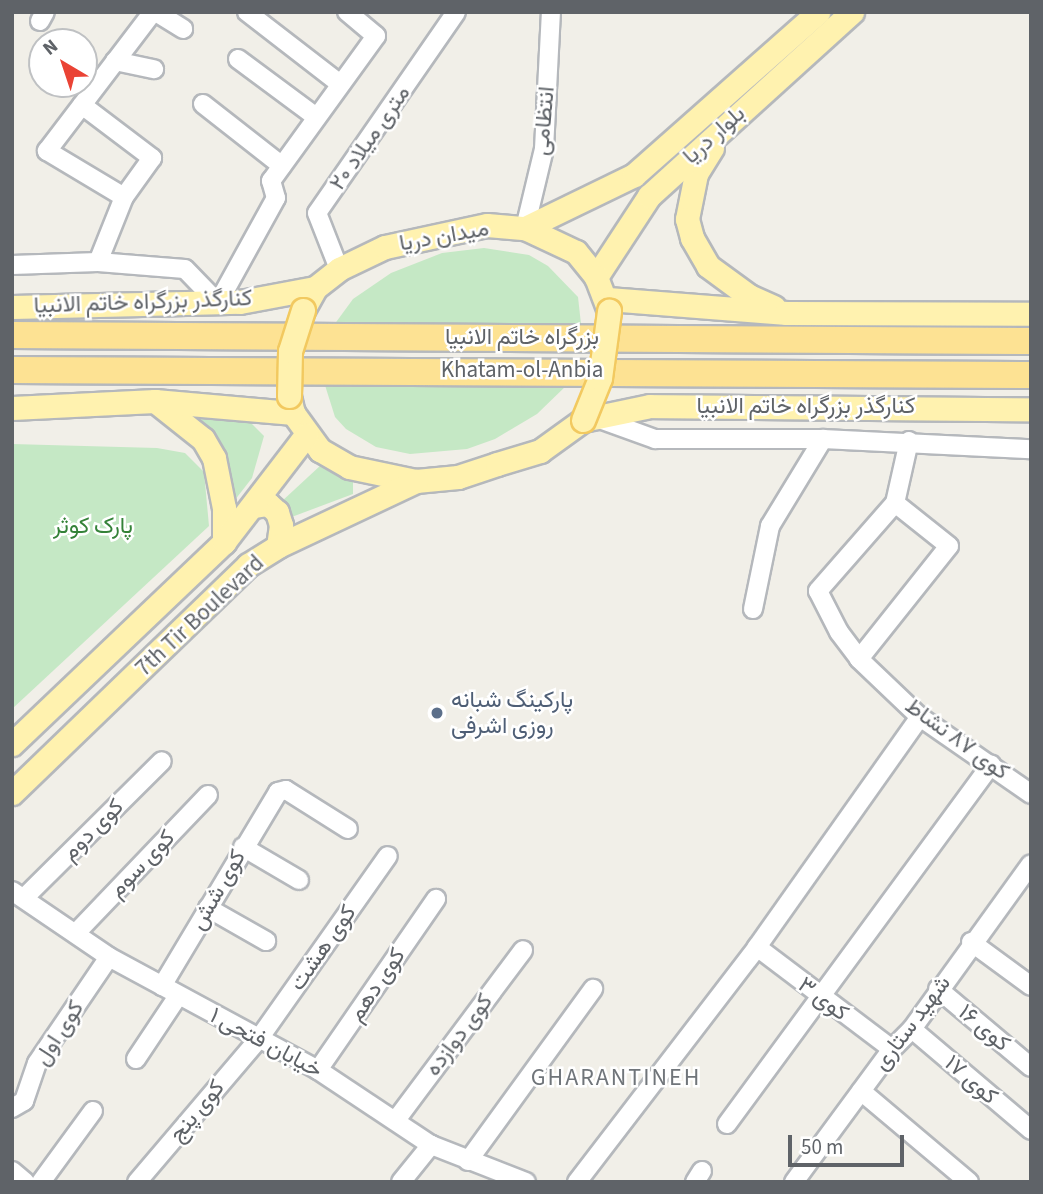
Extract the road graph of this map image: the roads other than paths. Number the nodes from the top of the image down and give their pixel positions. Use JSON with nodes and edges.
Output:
{"nodes":[{"id":1,"x":154,"y":12,"type":"edge"},
{"id":2,"x":247,"y":12,"type":"edge"},
{"id":3,"x":346,"y":12,"type":"edge"},
{"id":4,"x":551,"y":12,"type":"edge"},
{"id":5,"x":818,"y":12,"type":"edge"},
{"id":6,"x":852,"y":12,"type":"edge"},
{"id":7,"x":454,"y":13,"type":"edge"},
{"id":8,"x":183,"y":29,"type":"dead end"},
{"id":9,"x":238,"y":59,"type":"dead end"},
{"id":10,"x":115,"y":61,"type":"junction"},
{"id":11,"x":153,"y":69,"type":"dead end"},
{"id":12,"x":340,"y":84,"type":"junction"},
{"id":13,"x":203,"y":104,"type":"dead end"},
{"id":14,"x":82,"y":105,"type":"junction"},
{"id":15,"x":316,"y":117,"type":"junction"},
{"id":16,"x":730,"y":120,"type":"junction"},
{"id":17,"x":282,"y":166,"type":"junction"},
{"id":18,"x":124,"y":197,"type":"junction"},
{"id":19,"x":525,"y":228,"type":"junction"},
{"id":20,"x":98,"y":262,"type":"junction"},
{"id":21,"x":12,"y":265,"type":"edge"},
{"id":22,"x":339,"y":269,"type":"junction"},
{"id":23,"x":596,"y":276,"type":"junction"},
{"id":24,"x":316,"y":288,"type":"junction"},
{"id":25,"x":218,"y":303,"type":"junction"},
{"id":26,"x":608,"y":305,"type":"junction"},
{"id":27,"x":12,"y":307,"type":"edge"},
{"id":28,"x":786,"y":313,"type":"junction"},
{"id":29,"x":1031,"y":314,"type":"edge"},
{"id":30,"x":12,"y":335,"type":"edge"},
{"id":31,"x":1031,"y":341,"type":"edge"},
{"id":32,"x":12,"y":370,"type":"edge"},
{"id":33,"x":1031,"y":375,"type":"edge"},
{"id":34,"x":155,"y":401,"type":"junction"},
{"id":35,"x":291,"y":404,"type":"junction"},
{"id":36,"x":12,"y":408,"type":"edge"},
{"id":37,"x":1031,"y":409,"type":"edge"},
{"id":38,"x":590,"y":419,"type":"junction"},
{"id":39,"x":306,"y":435,"type":"junction"},
{"id":40,"x":823,"y":439,"type":"junction"},
{"id":41,"x":909,"y":441,"type":"junction"},
{"id":42,"x":1031,"y":449,"type":"edge"},
{"id":43,"x":416,"y":481,"type":"junction"},
{"id":44,"x":895,"y":503,"type":"junction"},
{"id":45,"x":253,"y":506,"type":"junction"},
{"id":46,"x":224,"y":541,"type":"junction"},
{"id":47,"x":278,"y":546,"type":"junction"},
{"id":48,"x":753,"y":609,"type":"dead end"},
{"id":49,"x":859,"y":659,"type":"junction"},
{"id":50,"x":920,"y":717,"type":"junction"},
{"id":51,"x":12,"y":744,"type":"edge"},
{"id":52,"x":162,"y":761,"type":"dead end"},
{"id":53,"x":991,"y":764,"type":"junction"},
{"id":54,"x":12,"y":793,"type":"edge"},
{"id":55,"x":1031,"y":794,"type":"edge"},
{"id":56,"x":208,"y":795,"type":"dead end"},
{"id":57,"x":348,"y":829,"type":"dead end"},
{"id":58,"x":243,"y":847,"type":"junction"},
{"id":59,"x":388,"y":856,"type":"dead end"},
{"id":60,"x":1031,"y":864,"type":"edge"},
{"id":61,"x":299,"y":880,"type":"dead end"},
{"id":62,"x":18,"y":895,"type":"edge"},
{"id":63,"x":436,"y":899,"type":"dead end"},
{"id":64,"x":208,"y":908,"type":"junction"},
{"id":65,"x":76,"y":933,"type":"junction"},
{"id":66,"x":265,"y":941,"type":"dead end"},
{"id":67,"x":971,"y":942,"type":"junction"},
{"id":68,"x":757,"y":947,"type":"junction"},
{"id":69,"x":523,"y":950,"type":"dead end"},
{"id":70,"x":109,"y":957,"type":"junction"},
{"id":71,"x":162,"y":986,"type":"junction"},
{"id":72,"x":1031,"y":986,"type":"edge"},
{"id":73,"x":593,"y":989,"type":"dead end"},
{"id":74,"x":938,"y":989,"type":"junction"},
{"id":75,"x":178,"y":996,"type":"junction"},
{"id":76,"x":820,"y":998,"type":"junction"},
{"id":77,"x":912,"y":1029,"type":"junction"},
{"id":78,"x":258,"y":1040,"type":"junction"},
{"id":79,"x":892,"y":1049,"type":"junction"},
{"id":80,"x":136,"y":1059,"type":"dead end"},
{"id":81,"x":1031,"y":1067,"type":"edge"},
{"id":82,"x":318,"y":1070,"type":"junction"},
{"id":83,"x":861,"y":1091,"type":"junction"},
{"id":84,"x":12,"y":1108,"type":"edge"},
{"id":85,"x":93,"y":1111,"type":"dead end"},
{"id":86,"x":396,"y":1120,"type":"junction"},
{"id":87,"x":727,"y":1124,"type":"dead end"},
{"id":88,"x":1031,"y":1130,"type":"edge"},
{"id":89,"x":431,"y":1145,"type":"junction"},
{"id":90,"x":468,"y":1161,"type":"junction"},
{"id":91,"x":12,"y":1171,"type":"edge"},
{"id":92,"x":516,"y":1180,"type":"edge"},
{"id":93,"x":25,"y":1182,"type":"edge"},
{"id":94,"x":41,"y":1182,"type":"edge"},
{"id":95,"x":137,"y":1182,"type":"edge"},
{"id":96,"x":401,"y":1182,"type":"edge"},
{"id":97,"x":577,"y":1182,"type":"edge"},
{"id":98,"x":794,"y":1182,"type":"edge"},
{"id":99,"x":969,"y":1182,"type":"edge"}],
"edges":[{"from":1,"to":8,"type":"street"},
{"from":1,"to":10,"type":"street"},
{"from":2,"to":12,"type":"street"},
{"from":3,"to":12,"type":"street"},
{"from":4,"to":19,"type":"street","name":"انتظامی"},
{"from":5,"to":19,"type":"main road","name":"بلوار دریا"},
{"from":6,"to":16,"type":"main road","name":"بلوار دریا"},
{"from":7,"to":22,"type":"street","name":"۲۰ متری میلاد"},
{"from":9,"to":15,"type":"street"},
{"from":10,"to":11,"type":"street"},
{"from":10,"to":14,"type":"street"},
{"from":12,"to":15,"type":"street"},
{"from":13,"to":17,"type":"street"},
{"from":14,"to":18,"type":"street"},
{"from":14,"to":18,"type":"street"},
{"from":15,"to":17,"type":"street"},
{"from":16,"to":23,"type":"main road","name":"بلوار دریا"},
{"from":16,"to":28,"type":"main road"},
{"from":17,"to":25,"type":"street"},
{"from":18,"to":20,"type":"street"},
{"from":19,"to":22,"type":"main road","name":"میدان دریا"},
{"from":19,"to":23,"type":"main road","name":"میدان دریا"},
{"from":20,"to":21,"type":"street"},
{"from":20,"to":25,"type":"street"},
{"from":22,"to":24,"type":"main road","name":"میدان دریا"},
{"from":23,"to":26,"type":"main road","name":"میدان دریا"},
{"from":24,"to":25,"type":"main road","name":"کنارگذر بزرگراه خاتم الانبیا"},
{"from":24,"to":35,"type":"main road","name":"میدان دریا","bridge":true},
{"from":25,"to":27,"type":"main road","name":"کنارگذر بزرگراه خاتم الانبیا"},
{"from":26,"to":28,"type":"main road"},
{"from":26,"to":38,"type":"main road","bridge":true},
{"from":28,"to":29,"type":"main road"},
{"from":30,"to":31,"type":"highway","name":"بزرگراه خاتم الانبیا"},
{"from":32,"to":33,"type":"highway","name":"Khatam-ol-Anbia"},
{"from":34,"to":35,"type":"main road"},
{"from":34,"to":36,"type":"main road"},
{"from":34,"to":46,"type":"main road"},
{"from":35,"to":39,"type":"main road"},
{"from":37,"to":38,"type":"main road","name":"کنارگذر بزرگراه خاتم الانبیا"},
{"from":38,"to":40,"type":"street"},
{"from":38,"to":43,"type":"main road"},
{"from":39,"to":43,"type":"main road"},
{"from":39,"to":45,"type":"main road","name":"7th Tir Boulevard"},
{"from":40,"to":41,"type":"street"},
{"from":40,"to":48,"type":"street"},
{"from":41,"to":42,"type":"street"},
{"from":41,"to":44,"type":"street","name":"کوی ۸۷ نشاط"},
{"from":43,"to":47,"type":"main road","name":"7th Tir Boulevard"},
{"from":44,"to":49,"type":"street","name":"کوی ۸۷ نشاط"},
{"from":44,"to":49,"type":"street"},
{"from":45,"to":46,"type":"main road","name":"7th Tir Boulevard"},
{"from":45,"to":47,"type":"main road"},
{"from":46,"to":51,"type":"main road","name":"7th Tir Boulevard"},
{"from":47,"to":54,"type":"main road","name":"7th Tir Boulevard"},
{"from":49,"to":50,"type":"street","name":"کوی ۸۷ نشاط"},
{"from":50,"to":53,"type":"street","name":"کوی ۸۷ نشاط"},
{"from":50,"to":68,"type":"street"},
{"from":52,"to":62,"type":"street","name":"کوی دوم"},
{"from":53,"to":55,"type":"street","name":"کوی ۸۷ نشاط"},
{"from":53,"to":76,"type":"street"},
{"from":56,"to":65,"type":"street","name":"کوی سوم"},
{"from":57,"to":58,"type":"street","name":"کوی شش"},
{"from":58,"to":61,"type":"street"},
{"from":58,"to":64,"type":"street","name":"کوی شش"},
{"from":59,"to":78,"type":"street","name":"کوی هشت"},
{"from":60,"to":67,"type":"street","name":"شهید ستاری"},
{"from":62,"to":65,"type":"street","name":"خیابان فتحی ۱"},
{"from":63,"to":82,"type":"street","name":"کوی دهم"},
{"from":64,"to":66,"type":"street"},
{"from":64,"to":71,"type":"street","name":"کوی شش"},
{"from":65,"to":70,"type":"street","name":"خیابان فتحی ۱"},
{"from":67,"to":72,"type":"street"},
{"from":67,"to":74,"type":"street","name":"شهید ستاری"},
{"from":68,"to":76,"type":"street","name":"کوی ۳"},
{"from":68,"to":97,"type":"street"},
{"from":69,"to":86,"type":"street","name":"کوی دوازده"},
{"from":70,"to":71,"type":"street","name":"خیابان فتحی ۱"},
{"from":70,"to":84,"type":"street","name":"کوی اول"},
{"from":71,"to":75,"type":"street","name":"خیابان فتحی ۱"},
{"from":73,"to":90,"type":"street"},
{"from":74,"to":77,"type":"street","name":"شهید ستاری"},
{"from":74,"to":81,"type":"street","name":"کوی ۱۶"},
{"from":75,"to":78,"type":"street","name":"خیابان فتحی ۱"},
{"from":75,"to":80,"type":"street"},
{"from":76,"to":79,"type":"street","name":"کوی ۳"},
{"from":76,"to":87,"type":"street"},
{"from":77,"to":79,"type":"street","name":"شهید ستاری"},
{"from":77,"to":88,"type":"street","name":"کوی ۱۷"},
{"from":78,"to":82,"type":"street","name":"خیابان فتحی ۱"},
{"from":78,"to":95,"type":"street","name":"کوی پنج"},
{"from":79,"to":83,"type":"street","name":"شهید ستاری"},
{"from":82,"to":86,"type":"street","name":"خیابان فتحی ۱"},
{"from":83,"to":98,"type":"street","name":"شهید ستاری"},
{"from":83,"to":99,"type":"street"},
{"from":85,"to":94,"type":"street"},
{"from":86,"to":89,"type":"street","name":"خیابان فتحی ۱"},
{"from":89,"to":90,"type":"street","name":"خیابان فتحی ۱"},
{"from":89,"to":96,"type":"street"},
{"from":90,"to":92,"type":"street","name":"خیابان فتحی ۱"},
{"from":91,"to":93,"type":"street"}]}
